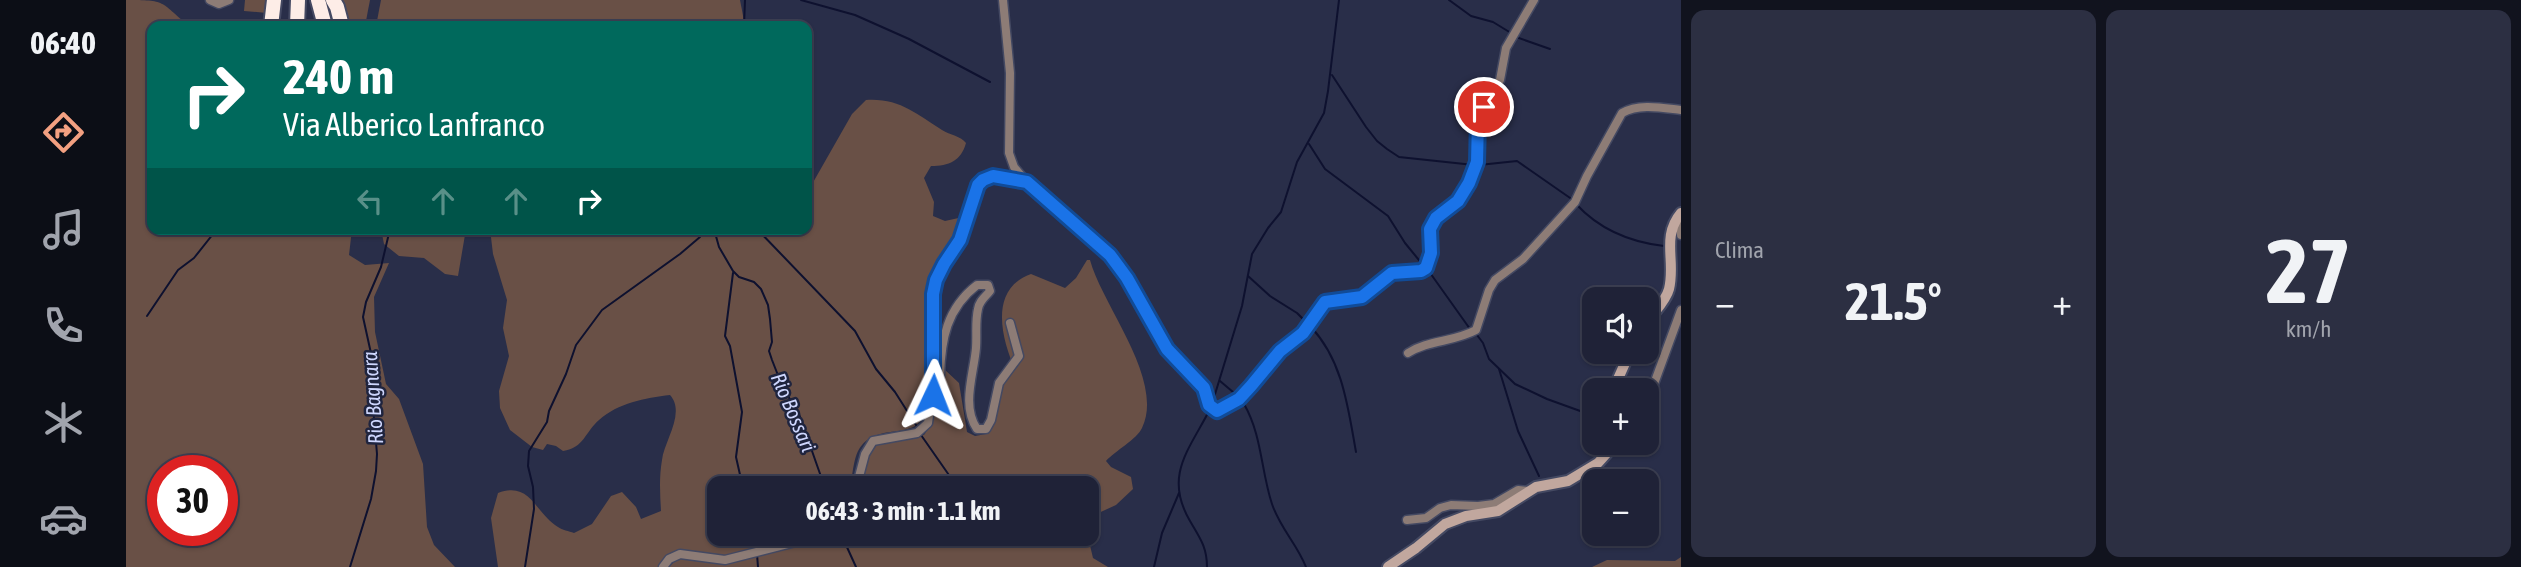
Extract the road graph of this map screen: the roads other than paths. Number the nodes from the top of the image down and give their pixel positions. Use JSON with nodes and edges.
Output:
{"nodes":[{"id":1,"x":210,"y":0,"type":"edge"},
{"id":2,"x":229,"y":0,"type":"edge"},
{"id":3,"x":274,"y":0,"type":"edge"},
{"id":4,"x":298,"y":0,"type":"edge"},
{"id":5,"x":318,"y":0,"type":"edge"},
{"id":6,"x":333,"y":0,"type":"edge"},
{"id":7,"x":1003,"y":0,"type":"edge"},
{"id":8,"x":1534,"y":0,"type":"edge"},
{"id":9,"x":272,"y":21,"type":"edge"},
{"id":10,"x":297,"y":21,"type":"edge"},
{"id":11,"x":324,"y":21,"type":"edge"},
{"id":12,"x":341,"y":21,"type":"edge"},
{"id":13,"x":1681,"y":110,"type":"edge"},
{"id":14,"x":1027,"y":182,"type":"junction"},
{"id":15,"x":1681,"y":213,"type":"edge"},
{"id":16,"x":1681,"y":220,"type":"edge"},
{"id":17,"x":1681,"y":235,"type":"edge"},
{"id":18,"x":1659,"y":305,"type":"edge"},
{"id":19,"x":1681,"y":310,"type":"edge"},
{"id":20,"x":1010,"y":323,"type":"dead end"},
{"id":21,"x":1408,"y":353,"type":"dead end"},
{"id":22,"x":1656,"y":378,"type":"edge"},
{"id":23,"x":934,"y":380,"type":"junction"},
{"id":24,"x":1605,"y":455,"type":"edge"},
{"id":25,"x":859,"y":476,"type":"edge"},
{"id":26,"x":1528,"y":491,"type":"junction"},
{"id":27,"x":1407,"y":520,"type":"dead end"},
{"id":28,"x":780,"y":546,"type":"edge"},
{"id":29,"x":663,"y":567,"type":"edge"},
{"id":30,"x":1388,"y":567,"type":"edge"}],
"edges":[{"from":1,"to":2,"type":"street"},
{"from":3,"to":9,"type":"highway"},
{"from":4,"to":10,"type":"highway"},
{"from":5,"to":11,"type":"highway"},
{"from":6,"to":12,"type":"highway"},
{"from":7,"to":14,"type":"street"},
{"from":8,"to":14,"type":"street"},
{"from":13,"to":21,"type":"street"},
{"from":14,"to":23,"type":"street"},
{"from":15,"to":18,"type":"main road"},
{"from":16,"to":17,"type":"street"},
{"from":19,"to":22,"type":"street"},
{"from":20,"to":23,"type":"street"},
{"from":23,"to":25,"type":"street"},
{"from":24,"to":26,"type":"main road"},
{"from":26,"to":27,"type":"street"},
{"from":26,"to":30,"type":"main road"},
{"from":28,"to":29,"type":"street"}]}
